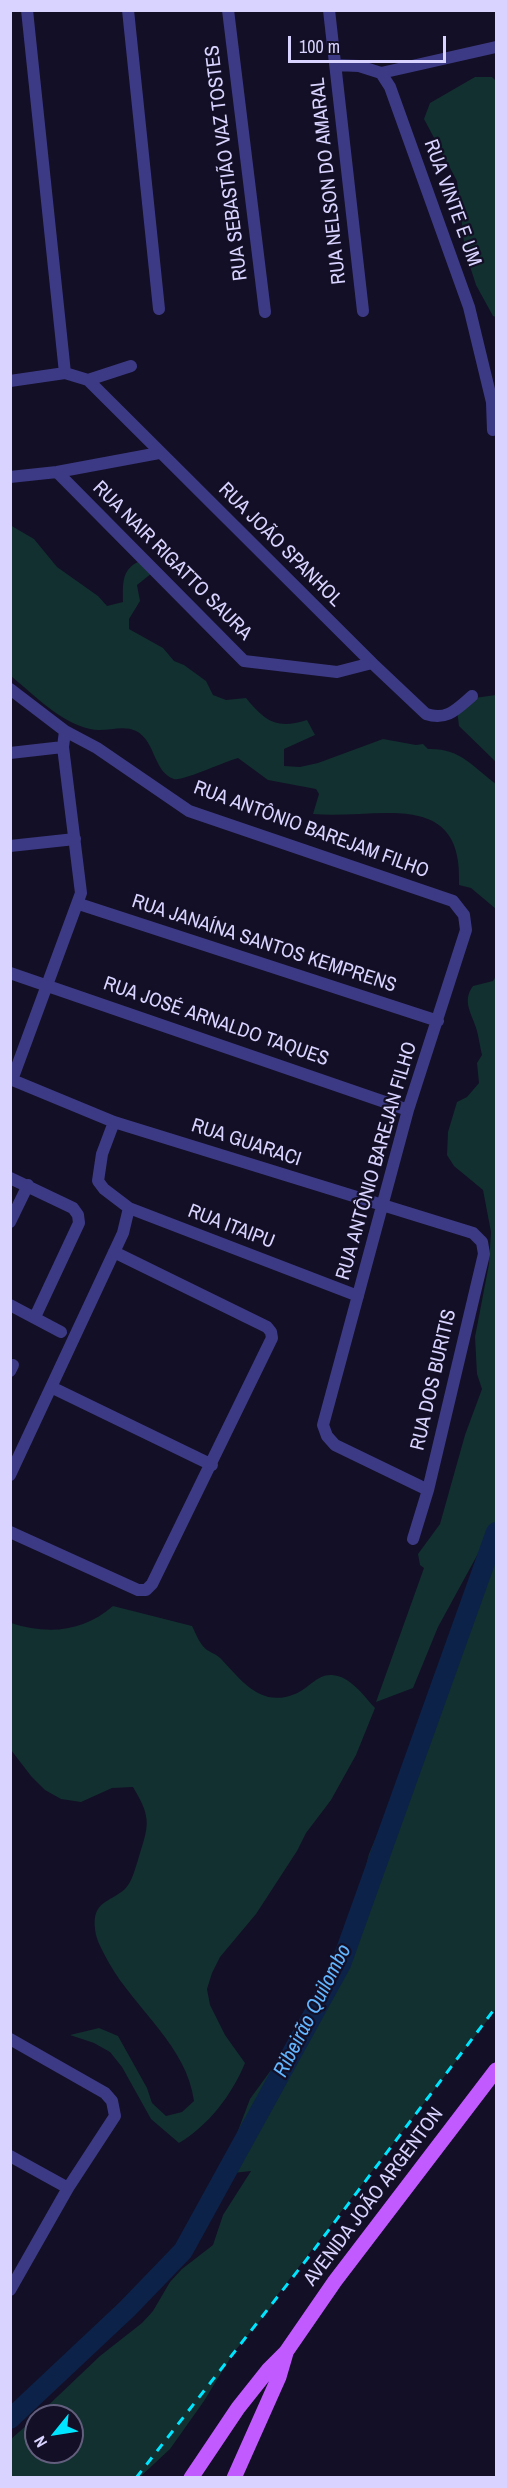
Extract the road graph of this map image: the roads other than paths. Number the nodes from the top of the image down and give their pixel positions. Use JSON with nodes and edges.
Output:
{"nodes":[{"id":1,"x":27,"y":10,"type":"edge"},
{"id":2,"x":128,"y":10,"type":"edge"},
{"id":3,"x":228,"y":10,"type":"edge"},
{"id":4,"x":329,"y":10,"type":"edge"},
{"id":5,"x":496,"y":47,"type":"edge"},
{"id":6,"x":336,"y":64,"type":"junction"},
{"id":7,"x":381,"y":73,"type":"junction"},
{"id":8,"x":159,"y":309,"type":"dead end"},
{"id":9,"x":363,"y":311,"type":"dead end"},
{"id":10,"x":265,"y":312,"type":"dead end"},
{"id":11,"x":131,"y":366,"type":"dead end"},
{"id":12,"x":65,"y":373,"type":"junction"},
{"id":13,"x":88,"y":380,"type":"junction"},
{"id":14,"x":10,"y":381,"type":"edge"},
{"id":15,"x":493,"y":430,"type":"dead end"},
{"id":16,"x":159,"y":453,"type":"junction"},
{"id":17,"x":57,"y":472,"type":"junction"},
{"id":18,"x":10,"y":477,"type":"edge"},
{"id":19,"x":372,"y":663,"type":"junction"},
{"id":20,"x":10,"y":688,"type":"edge"},
{"id":21,"x":472,"y":696,"type":"dead end"},
{"id":22,"x":65,"y":731,"type":"junction"},
{"id":23,"x":63,"y":747,"type":"junction"},
{"id":24,"x":10,"y":753,"type":"edge"},
{"id":25,"x":75,"y":839,"type":"junction"},
{"id":26,"x":10,"y":846,"type":"edge"},
{"id":27,"x":453,"y":901,"type":"joint"},
{"id":28,"x":79,"y":904,"type":"junction"},
{"id":29,"x":10,"y":973,"type":"edge"},
{"id":30,"x":47,"y":985,"type":"junction"},
{"id":31,"x":438,"y":1021,"type":"junction"},
{"id":32,"x":11,"y":1080,"type":"edge"},
{"id":33,"x":408,"y":1110,"type":"junction"},
{"id":34,"x":114,"y":1122,"type":"junction"},
{"id":35,"x":10,"y":1178,"type":"edge"},
{"id":36,"x":28,"y":1185,"type":"junction"},
{"id":37,"x":380,"y":1206,"type":"junction"},
{"id":38,"x":129,"y":1208,"type":"junction"},
{"id":39,"x":10,"y":1222,"type":"edge"},
{"id":40,"x":473,"y":1233,"type":"joint"},
{"id":41,"x":114,"y":1252,"type":"junction"},
{"id":42,"x":358,"y":1296,"type":"junction"},
{"id":43,"x":10,"y":1305,"type":"edge"},
{"id":44,"x":35,"y":1317,"type":"junction"},
{"id":45,"x":61,"y":1332,"type":"dead end"},
{"id":46,"x":51,"y":1387,"type":"junction"},
{"id":47,"x":212,"y":1464,"type":"junction"},
{"id":48,"x":10,"y":1475,"type":"edge"},
{"id":49,"x":428,"y":1490,"type":"junction"},
{"id":50,"x":10,"y":1532,"type":"edge"},
{"id":51,"x":414,"y":1539,"type":"dead end"},
{"id":52,"x":10,"y":2039,"type":"edge"},
{"id":53,"x":496,"y":2070,"type":"edge"},
{"id":54,"x":10,"y":2156,"type":"edge"},
{"id":55,"x":68,"y":2188,"type":"junction"},
{"id":56,"x":14,"y":2275,"type":"edge"},
{"id":57,"x":10,"y":2290,"type":"edge"},
{"id":58,"x":286,"y":2352,"type":"junction"},
{"id":59,"x":191,"y":2478,"type":"edge"},
{"id":60,"x":234,"y":2478,"type":"edge"}],
"edges":[{"from":1,"to":12,"type":"street"},
{"from":2,"to":8,"type":"street"},
{"from":3,"to":10,"type":"street","name":"RUA SEBASTIÃO VAZ TOSTES"},
{"from":4,"to":6,"type":"street","name":"RUA NELSON DO AMARAL"},
{"from":5,"to":7,"type":"street"},
{"from":6,"to":7,"type":"street"},
{"from":6,"to":9,"type":"street","name":"RUA NELSON DO AMARAL"},
{"from":7,"to":15,"type":"street","name":"RUA VINTE E UM"},
{"from":11,"to":13,"type":"street"},
{"from":12,"to":13,"type":"street","name":"RUA JOÃO SPANHOL"},
{"from":12,"to":14,"type":"street"},
{"from":13,"to":16,"type":"street","name":"RUA JOÃO SPANHOL"},
{"from":16,"to":17,"type":"street"},
{"from":16,"to":19,"type":"street","name":"RUA JOÃO SPANHOL"},
{"from":17,"to":18,"type":"street"},
{"from":17,"to":19,"type":"street","name":"RUA NAIR RIGATTO SAURA"},
{"from":19,"to":21,"type":"street","name":"RUA JOÃO SPANHOL"},
{"from":20,"to":22,"type":"street","name":"RUA ANTÔNIO BAREJAM FILHO"},
{"from":22,"to":23,"type":"street"},
{"from":22,"to":27,"type":"street","name":"RUA ANTÔNIO BAREJAM FILHO"},
{"from":23,"to":24,"type":"street"},
{"from":23,"to":25,"type":"street"},
{"from":25,"to":26,"type":"street"},
{"from":25,"to":28,"type":"street"},
{"from":27,"to":31,"type":"street","name":"RUA ANTÔNIO BAREJAN FILHO"},
{"from":28,"to":30,"type":"street"},
{"from":28,"to":31,"type":"street","name":"RUA JANAÍNA SANTOS KEMPRENS"},
{"from":29,"to":30,"type":"street","name":"RUA JOSÉ ARNALDO TAQUES"},
{"from":30,"to":32,"type":"street"},
{"from":30,"to":33,"type":"street","name":"RUA JOSÉ ARNALDO TAQUES"},
{"from":31,"to":33,"type":"street","name":"RUA ANTÔNIO BAREJAN FILHO"},
{"from":32,"to":34,"type":"street","name":"RUA GUARACI"},
{"from":33,"to":37,"type":"street","name":"RUA ANTÔNIO BAREJAN FILHO"},
{"from":34,"to":37,"type":"street","name":"RUA GUARACI"},
{"from":34,"to":38,"type":"street","name":"RUA ITAIPU"},
{"from":35,"to":36,"type":"street"},
{"from":36,"to":39,"type":"street"},
{"from":36,"to":44,"type":"street"},
{"from":37,"to":40,"type":"street","name":"RUA GUARACI"},
{"from":37,"to":42,"type":"street","name":"RUA ANTÔNIO BAREJAN FILHO"},
{"from":38,"to":41,"type":"street"},
{"from":38,"to":42,"type":"street","name":"RUA ITAIPU"},
{"from":40,"to":49,"type":"street","name":"RUA DOS BURITIS"},
{"from":41,"to":46,"type":"street"},
{"from":41,"to":47,"type":"street"},
{"from":42,"to":49,"type":"street","name":"RUA ANTÔNIO BAREJAN FILHO"},
{"from":43,"to":44,"type":"street"},
{"from":44,"to":45,"type":"street"},
{"from":46,"to":47,"type":"street"},
{"from":46,"to":48,"type":"street"},
{"from":47,"to":50,"type":"street"},
{"from":49,"to":51,"type":"street","name":"RUA DOS BURITIS"},
{"from":52,"to":55,"type":"street"},
{"from":53,"to":58,"type":"main road","name":"AVENIDA JOÃO ARGENTON"},
{"from":54,"to":55,"type":"street"},
{"from":55,"to":56,"type":"street"},
{"from":56,"to":57,"type":"street"},
{"from":58,"to":59,"type":"main road","name":"AVENIDA JOÃO ARGENTON"},
{"from":58,"to":60,"type":"main road","name":"AVENIDA JOÃO ARGENTON"}]}
